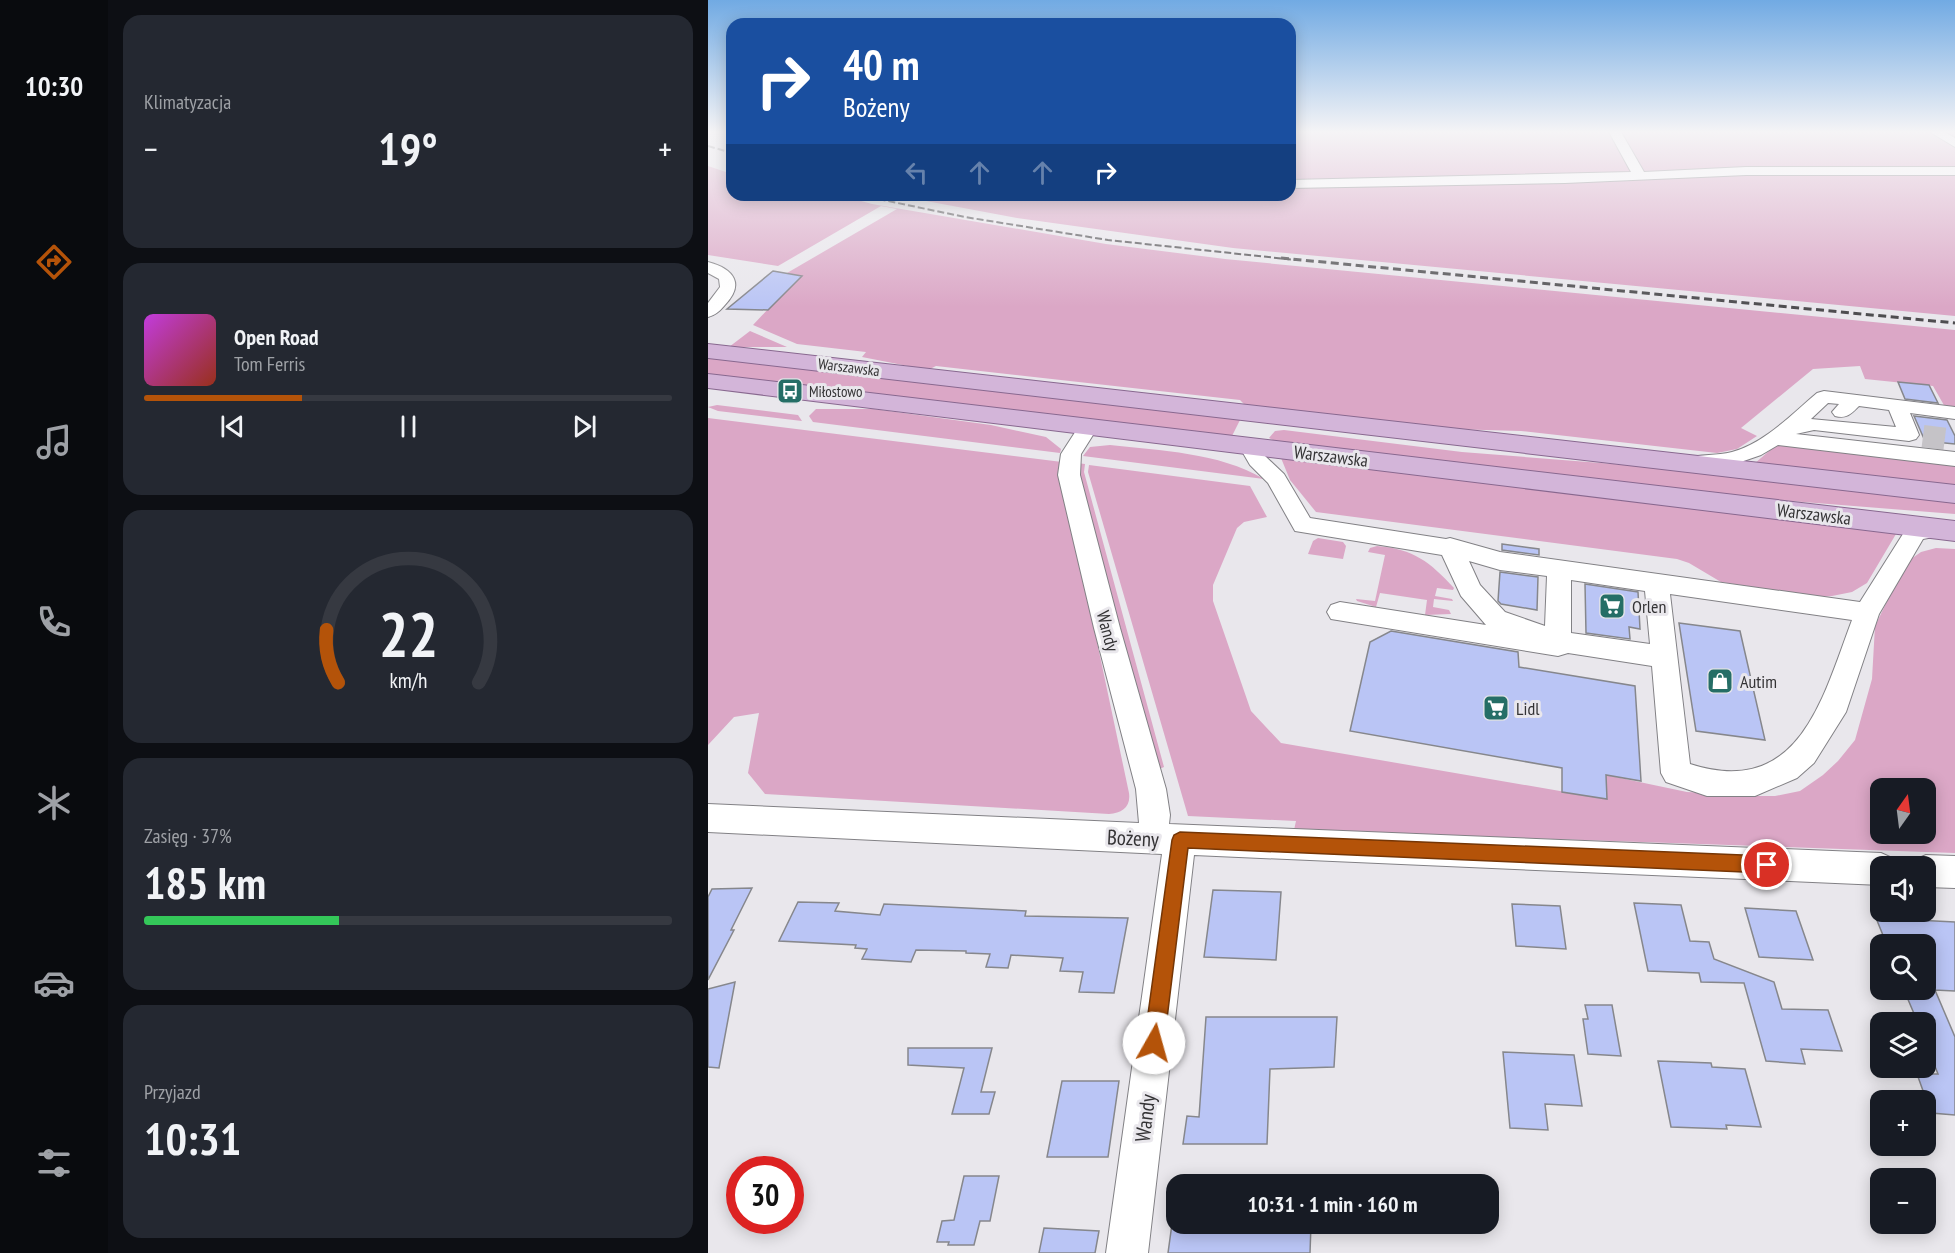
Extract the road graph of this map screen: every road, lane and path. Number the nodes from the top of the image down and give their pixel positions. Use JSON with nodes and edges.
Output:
{"nodes":[{"id":1,"x":708,"y":267,"type":"edge"},
{"id":2,"x":708,"y":312,"type":"edge"},
{"id":3,"x":708,"y":351,"type":"edge"},
{"id":4,"x":708,"y":381,"type":"edge"},
{"id":5,"x":1854,"y":400,"type":"junction"},
{"id":6,"x":1888,"y":404,"type":"junction"},
{"id":7,"x":1955,"y":413,"type":"edge"},
{"id":8,"x":1287,"y":418,"type":"junction"},
{"id":9,"x":1830,"y":425,"type":"junction"},
{"id":10,"x":1088,"y":427,"type":"junction"},
{"id":11,"x":1857,"y":429,"type":"junction"},
{"id":12,"x":1778,"y":434,"type":"junction"},
{"id":13,"x":1249,"y":446,"type":"junction"},
{"id":14,"x":1955,"y":459,"type":"edge"},
{"id":15,"x":1683,"y":463,"type":"junction"},
{"id":16,"x":1955,"y":494,"type":"edge"},
{"id":17,"x":1946,"y":530,"type":"edge"},
{"id":18,"x":1450,"y":546,"type":"junction"},
{"id":19,"x":1559,"y":569,"type":"junction"},
{"id":20,"x":1657,"y":583,"type":"junction"},
{"id":21,"x":1340,"y":612,"type":"dead end"},
{"id":22,"x":1867,"y":613,"type":"junction"},
{"id":23,"x":1558,"y":641,"type":"junction"},
{"id":24,"x":1664,"y":657,"type":"junction"},
{"id":25,"x":708,"y":818,"type":"edge"},
{"id":26,"x":1166,"y":839,"type":"junction"},
{"id":27,"x":1870,"y":869,"type":"edge"},
{"id":28,"x":1936,"y":871,"type":"edge"},
{"id":29,"x":1955,"y":872,"type":"edge"},
{"id":30,"x":1127,"y":1253,"type":"edge"}],
"edges":[{"from":1,"to":2,"type":"street"},
{"from":3,"to":8,"type":"main road","name":"Warszawska"},
{"from":4,"to":10,"type":"main road","name":"Warszawska"},
{"from":5,"to":6,"type":"street"},
{"from":5,"to":9,"type":"street"},
{"from":5,"to":12,"type":"street"},
{"from":6,"to":7,"type":"street"},
{"from":6,"to":11,"type":"street"},
{"from":6,"to":11,"type":"street"},
{"from":8,"to":13,"type":"main road"},
{"from":8,"to":15,"type":"main road","name":"Warszawska"},
{"from":9,"to":11,"type":"street"},
{"from":9,"to":12,"type":"street"},
{"from":10,"to":13,"type":"main road","name":"Warszawska"},
{"from":10,"to":26,"type":"street","name":"Wandy"},
{"from":12,"to":14,"type":"street"},
{"from":12,"to":15,"type":"street"},
{"from":13,"to":17,"type":"main road","name":"Warszawska"},
{"from":13,"to":18,"type":"street"},
{"from":15,"to":16,"type":"main road","name":"Warszawska"},
{"from":17,"to":22,"type":"street"},
{"from":18,"to":19,"type":"street"},
{"from":18,"to":23,"type":"street"},
{"from":19,"to":20,"type":"street"},
{"from":19,"to":23,"type":"street"},
{"from":20,"to":22,"type":"street"},
{"from":20,"to":24,"type":"street"},
{"from":21,"to":23,"type":"street"},
{"from":22,"to":24,"type":"street"},
{"from":23,"to":24,"type":"street"},
{"from":25,"to":26,"type":"street","name":"Bożeny"},
{"from":26,"to":27,"type":"street","name":"Bożeny"},
{"from":26,"to":30,"type":"street","name":"Wandy"},
{"from":28,"to":29,"type":"street"}]}
